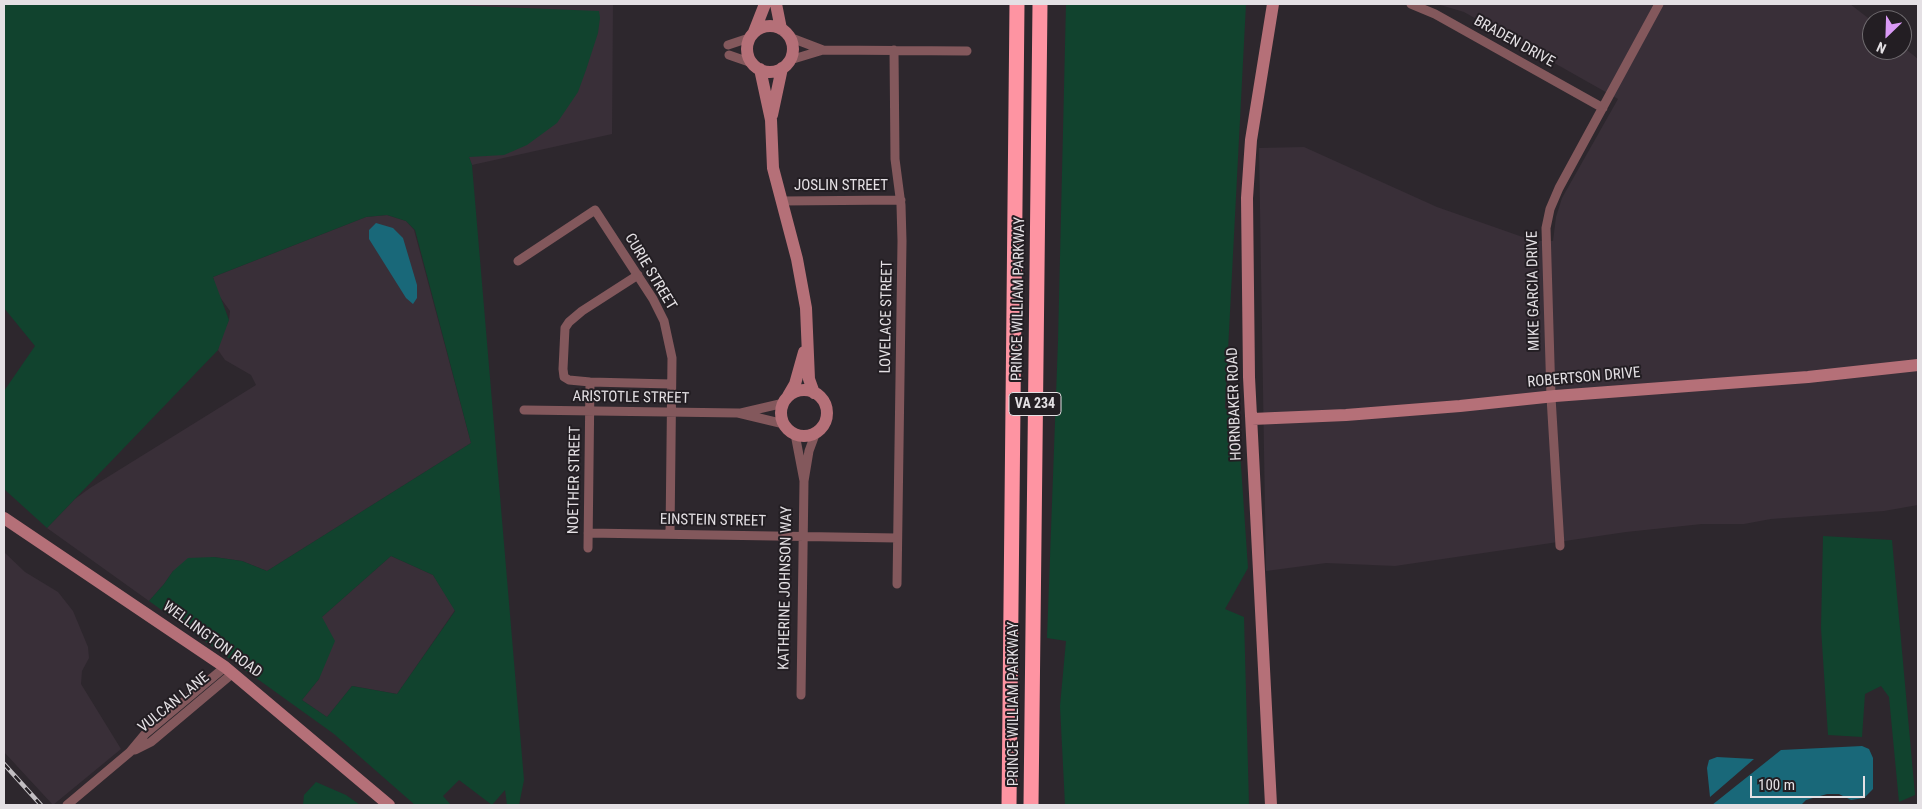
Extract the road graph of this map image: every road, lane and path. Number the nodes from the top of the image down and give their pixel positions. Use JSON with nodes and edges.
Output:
{"nodes":[{"id":1,"x":765,"y":4,"type":"edge"},
{"id":2,"x":776,"y":4,"type":"edge"},
{"id":3,"x":1017,"y":4,"type":"edge"},
{"id":4,"x":1040,"y":4,"type":"edge"},
{"id":5,"x":1273,"y":4,"type":"edge"},
{"id":6,"x":1411,"y":4,"type":"edge"},
{"id":7,"x":1659,"y":4,"type":"edge"},
{"id":8,"x":785,"y":32,"type":"junction"},
{"id":9,"x":752,"y":35,"type":"junction"},
{"id":10,"x":728,"y":45,"type":"dead end"},
{"id":11,"x":823,"y":50,"type":"junction"},
{"id":12,"x":894,"y":50,"type":"junction"},
{"id":13,"x":968,"y":51,"type":"dead end"},
{"id":14,"x":729,"y":55,"type":"dead end"},
{"id":15,"x":786,"y":64,"type":"junction"},
{"id":16,"x":756,"y":66,"type":"junction"},
{"id":17,"x":1603,"y":108,"type":"junction"},
{"id":18,"x":770,"y":120,"type":"junction"},
{"id":19,"x":901,"y":200,"type":"junction"},
{"id":20,"x":782,"y":201,"type":"junction"},
{"id":21,"x":518,"y":261,"type":"dead end"},
{"id":22,"x":638,"y":275,"type":"junction"},
{"id":23,"x":807,"y":340,"type":"junction"},
{"id":24,"x":1918,"y":365,"type":"edge"},
{"id":25,"x":590,"y":382,"type":"junction"},
{"id":26,"x":671,"y":384,"type":"junction"},
{"id":27,"x":814,"y":393,"type":"junction"},
{"id":28,"x":1551,"y":397,"type":"junction"},
{"id":29,"x":786,"y":400,"type":"junction"},
{"id":30,"x":524,"y":410,"type":"dead end"},
{"id":31,"x":589,"y":411,"type":"junction"},
{"id":32,"x":670,"y":412,"type":"junction"},
{"id":33,"x":738,"y":413,"type":"junction"},
{"id":34,"x":1252,"y":419,"type":"junction"},
{"id":35,"x":784,"y":424,"type":"junction"},
{"id":36,"x":816,"y":432,"type":"junction"},
{"id":37,"x":795,"y":434,"type":"junction"},
{"id":38,"x":804,"y":481,"type":"junction"},
{"id":39,"x":4,"y":518,"type":"edge"},
{"id":40,"x":588,"y":533,"type":"junction"},
{"id":41,"x":670,"y":534,"type":"junction"},
{"id":42,"x":803,"y":537,"type":"junction"},
{"id":43,"x":898,"y":538,"type":"junction"},
{"id":44,"x":1560,"y":546,"type":"dead end"},
{"id":45,"x":588,"y":548,"type":"dead end"},
{"id":46,"x":897,"y":584,"type":"dead end"},
{"id":47,"x":229,"y":670,"type":"junction"},
{"id":48,"x":801,"y":695,"type":"dead end"},
{"id":49,"x":67,"y":805,"type":"edge"},
{"id":50,"x":390,"y":805,"type":"edge"},
{"id":51,"x":1009,"y":805,"type":"edge"},
{"id":52,"x":1031,"y":805,"type":"edge"},
{"id":53,"x":1271,"y":805,"type":"edge"}],
"edges":[{"from":1,"to":9,"type":"street"},
{"from":2,"to":8,"type":"street"},
{"from":3,"to":51,"type":"highway","name":"PRINCE WILLIAM PARKWAY","number":"VA 234"},
{"from":4,"to":52,"type":"highway","name":"PRINCE WILLIAM PARKWAY","number":"VA 234"},
{"from":5,"to":34,"type":"street","name":"HORNBAKER ROAD"},
{"from":6,"to":17,"type":"street","name":"BRADEN DRIVE"},
{"from":7,"to":17,"type":"street","name":"MIKE GARCIA DRIVE"},
{"from":8,"to":9,"type":"street"},
{"from":8,"to":11,"type":"street"},
{"from":8,"to":15,"type":"street"},
{"from":9,"to":10,"type":"street"},
{"from":9,"to":16,"type":"street"},
{"from":11,"to":12,"type":"street"},
{"from":11,"to":15,"type":"street"},
{"from":12,"to":13,"type":"street"},
{"from":12,"to":19,"type":"street","name":"LOVELACE STREET"},
{"from":14,"to":16,"type":"street"},
{"from":15,"to":16,"type":"street"},
{"from":15,"to":18,"type":"street"},
{"from":16,"to":18,"type":"street"},
{"from":17,"to":28,"type":"street","name":"MIKE GARCIA DRIVE"},
{"from":18,"to":20,"type":"street"},
{"from":19,"to":20,"type":"street","name":"JOSLIN STREET"},
{"from":19,"to":43,"type":"street","name":"LOVELACE STREET"},
{"from":20,"to":23,"type":"street"},
{"from":21,"to":22,"type":"street","name":"CURIE STREET"},
{"from":22,"to":25,"type":"street"},
{"from":22,"to":26,"type":"street","name":"CURIE STREET"},
{"from":23,"to":27,"type":"street"},
{"from":23,"to":29,"type":"street"},
{"from":24,"to":28,"type":"street","name":"ROBERTSON DRIVE"},
{"from":25,"to":26,"type":"street"},
{"from":25,"to":31,"type":"street","name":"NOETHER STREET"},
{"from":26,"to":32,"type":"street","name":"CURIE STREET"},
{"from":27,"to":29,"type":"street"},
{"from":27,"to":36,"type":"street"},
{"from":28,"to":34,"type":"street","name":"ROBERTSON DRIVE"},
{"from":28,"to":44,"type":"street","name":"MIKE GARCIA DRIVE"},
{"from":29,"to":33,"type":"street","name":"ARISTOTLE STREET"},
{"from":29,"to":35,"type":"street"},
{"from":30,"to":31,"type":"street","name":"ARISTOTLE STREET"},
{"from":31,"to":32,"type":"street","name":"ARISTOTLE STREET"},
{"from":31,"to":40,"type":"street","name":"NOETHER STREET"},
{"from":32,"to":33,"type":"street","name":"ARISTOTLE STREET"},
{"from":32,"to":41,"type":"street","name":"CURIE STREET"},
{"from":33,"to":35,"type":"street","name":"ARISTOTLE STREET"},
{"from":34,"to":53,"type":"street","name":"HORNBAKER ROAD"},
{"from":35,"to":37,"type":"street"},
{"from":36,"to":37,"type":"street"},
{"from":36,"to":38,"type":"street","name":"KATHERINE JOHNSON WAY"},
{"from":37,"to":38,"type":"street","name":"KATHERINE JOHNSON WAY"},
{"from":38,"to":42,"type":"street","name":"KATHERINE JOHNSON WAY"},
{"from":39,"to":47,"type":"street","name":"WELLINGTON ROAD"},
{"from":40,"to":41,"type":"street","name":"EINSTEIN STREET"},
{"from":40,"to":45,"type":"street","name":"NOETHER STREET"},
{"from":41,"to":42,"type":"street","name":"EINSTEIN STREET"},
{"from":42,"to":43,"type":"street","name":"EINSTEIN STREET"},
{"from":42,"to":48,"type":"street","name":"KATHERINE JOHNSON WAY"},
{"from":43,"to":46,"type":"street","name":"LOVELACE STREET"},
{"from":47,"to":49,"type":"street","name":"VULCAN LANE"},
{"from":47,"to":50,"type":"street","name":"WELLINGTON ROAD"}]}
